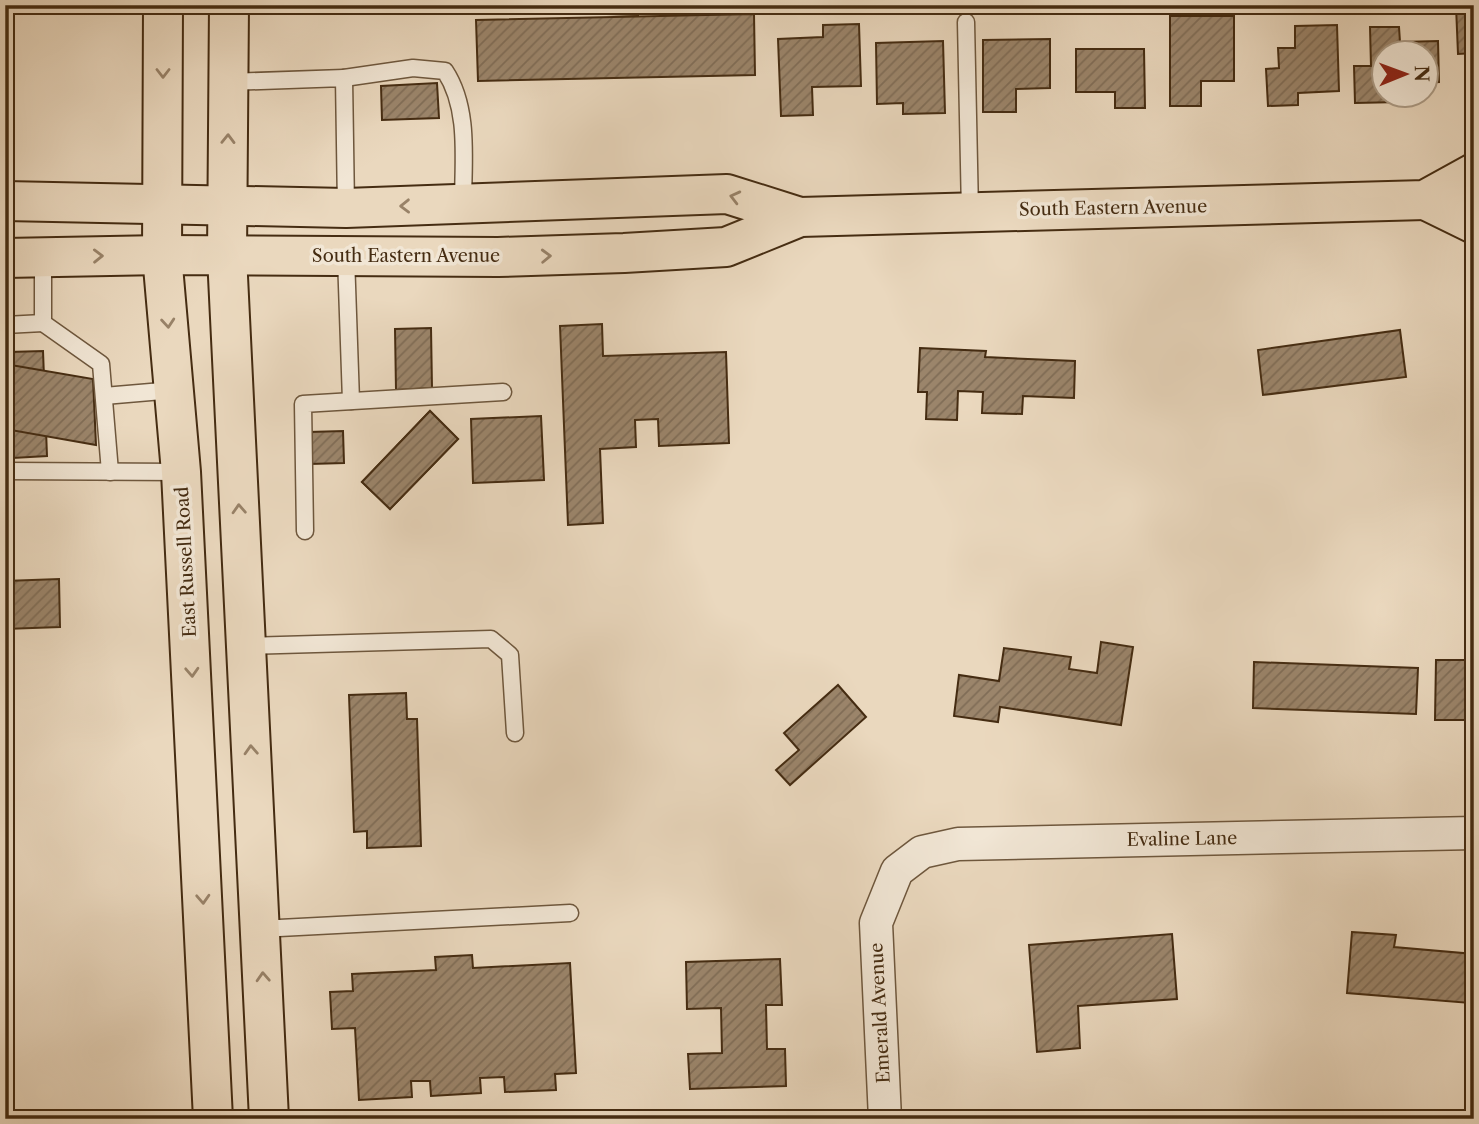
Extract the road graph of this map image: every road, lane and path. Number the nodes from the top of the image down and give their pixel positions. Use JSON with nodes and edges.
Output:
{"nodes":[{"id":1,"x":163,"y":5,"type":"edge"},
{"id":2,"x":229,"y":5,"type":"edge"},
{"id":3,"x":966,"y":22,"type":"dead end"},
{"id":4,"x":344,"y":78,"type":"junction"},
{"id":5,"x":229,"y":82,"type":"junction"},
{"id":6,"x":1474,"y":173,"type":"edge"},
{"id":7,"x":1425,"y":200,"type":"junction"},
{"id":8,"x":5,"y":201,"type":"edge"},
{"id":9,"x":163,"y":205,"type":"junction"},
{"id":10,"x":463,"y":205,"type":"junction"},
{"id":11,"x":227,"y":207,"type":"junction"},
{"id":12,"x":346,"y":208,"type":"junction"},
{"id":13,"x":970,"y":212,"type":"junction"},
{"id":14,"x":800,"y":217,"type":"junction"},
{"id":15,"x":1474,"y":224,"type":"edge"},
{"id":16,"x":162,"y":255,"type":"junction"},
{"id":17,"x":227,"y":256,"type":"junction"},
{"id":18,"x":346,"y":257,"type":"junction"},
{"id":19,"x":5,"y":258,"type":"edge"},
{"id":20,"x":43,"y":258,"type":"junction"},
{"id":21,"x":43,"y":323,"type":"junction"},
{"id":22,"x":5,"y":325,"type":"edge"},
{"id":23,"x":174,"y":390,"type":"junction"},
{"id":24,"x":503,"y":392,"type":"dead end"},
{"id":25,"x":104,"y":396,"type":"junction"},
{"id":26,"x":351,"y":401,"type":"junction"},
{"id":27,"x":5,"y":471,"type":"edge"},
{"id":28,"x":181,"y":471,"type":"junction"},
{"id":29,"x":110,"y":472,"type":"junction"},
{"id":30,"x":306,"y":531,"type":"dead end"},
{"id":31,"x":246,"y":646,"type":"junction"},
{"id":32,"x":515,"y":733,"type":"dead end"},
{"id":33,"x":1474,"y":833,"type":"edge"},
{"id":34,"x":897,"y":871,"type":"joint"},
{"id":35,"x":570,"y":913,"type":"dead end"},
{"id":36,"x":260,"y":929,"type":"junction"},
{"id":37,"x":209,"y":1027,"type":"junction"},
{"id":38,"x":265,"y":1027,"type":"junction"},
{"id":39,"x":213,"y":1119,"type":"edge"},
{"id":40,"x":270,"y":1119,"type":"edge"},
{"id":41,"x":885,"y":1119,"type":"edge"}],
"edges":[{"from":1,"to":9,"type":"main road","name":"East Russell Road","one_way":true},
{"from":2,"to":5,"type":"main road"},
{"from":3,"to":13,"type":"lane"},
{"from":4,"to":5,"type":"lane"},
{"from":4,"to":10,"type":"lane"},
{"from":4,"to":12,"type":"lane"},
{"from":11,"to":5,"type":"main road","one_way":true},
{"from":6,"to":7,"type":"main road","name":"South Eastern Avenue"},
{"from":7,"to":13,"type":"main road","name":"South Eastern Avenue"},
{"from":7,"to":15,"type":"main road","name":"South Eastern Avenue"},
{"from":8,"to":9,"type":"main road","name":"South Eastern Avenue"},
{"from":9,"to":11,"type":"main road","name":"South Eastern Avenue"},
{"from":9,"to":16,"type":"main road","name":"East Russell Road"},
{"from":10,"to":12,"type":"main road","name":"South Eastern Avenue","one_way":true},
{"from":14,"to":10,"type":"main road","name":"South Eastern Avenue","one_way":true},
{"from":11,"to":12,"type":"main road","name":"South Eastern Avenue"},
{"from":11,"to":17,"type":"main road"},
{"from":13,"to":14,"type":"main road","name":"South Eastern Avenue"},
{"from":18,"to":14,"type":"main road","name":"South Eastern Avenue","one_way":true},
{"from":16,"to":17,"type":"main road","name":"South Eastern Avenue"},
{"from":20,"to":16,"type":"main road","name":"South Eastern Avenue","one_way":true},
{"from":16,"to":23,"type":"main road","name":"East Russell Road","one_way":true},
{"from":17,"to":18,"type":"main road","name":"South Eastern Avenue"},
{"from":31,"to":17,"type":"main road","one_way":true},
{"from":18,"to":26,"type":"lane"},
{"from":19,"to":20,"type":"main road","name":"South Eastern Avenue"},
{"from":20,"to":21,"type":"lane"},
{"from":21,"to":22,"type":"lane"},
{"from":21,"to":25,"type":"lane"},
{"from":23,"to":25,"type":"lane"},
{"from":23,"to":28,"type":"main road","name":"East Russell Road"},
{"from":24,"to":26,"type":"lane"},
{"from":25,"to":29,"type":"lane"},
{"from":26,"to":30,"type":"lane"},
{"from":27,"to":29,"type":"lane"},
{"from":28,"to":29,"type":"lane"},
{"from":28,"to":37,"type":"main road","name":"East Russell Road","one_way":true},
{"from":31,"to":32,"type":"lane"},
{"from":36,"to":31,"type":"main road","one_way":true},
{"from":33,"to":34,"type":"street","name":"Evaline Lane"},
{"from":34,"to":41,"type":"street","name":"Emerald Avenue"},
{"from":35,"to":36,"type":"lane"},
{"from":38,"to":36,"type":"main road","one_way":true},
{"from":37,"to":38,"type":"main road"},
{"from":37,"to":39,"type":"main road","name":"East Russell Road"},
{"from":38,"to":40,"type":"main road"}]}
